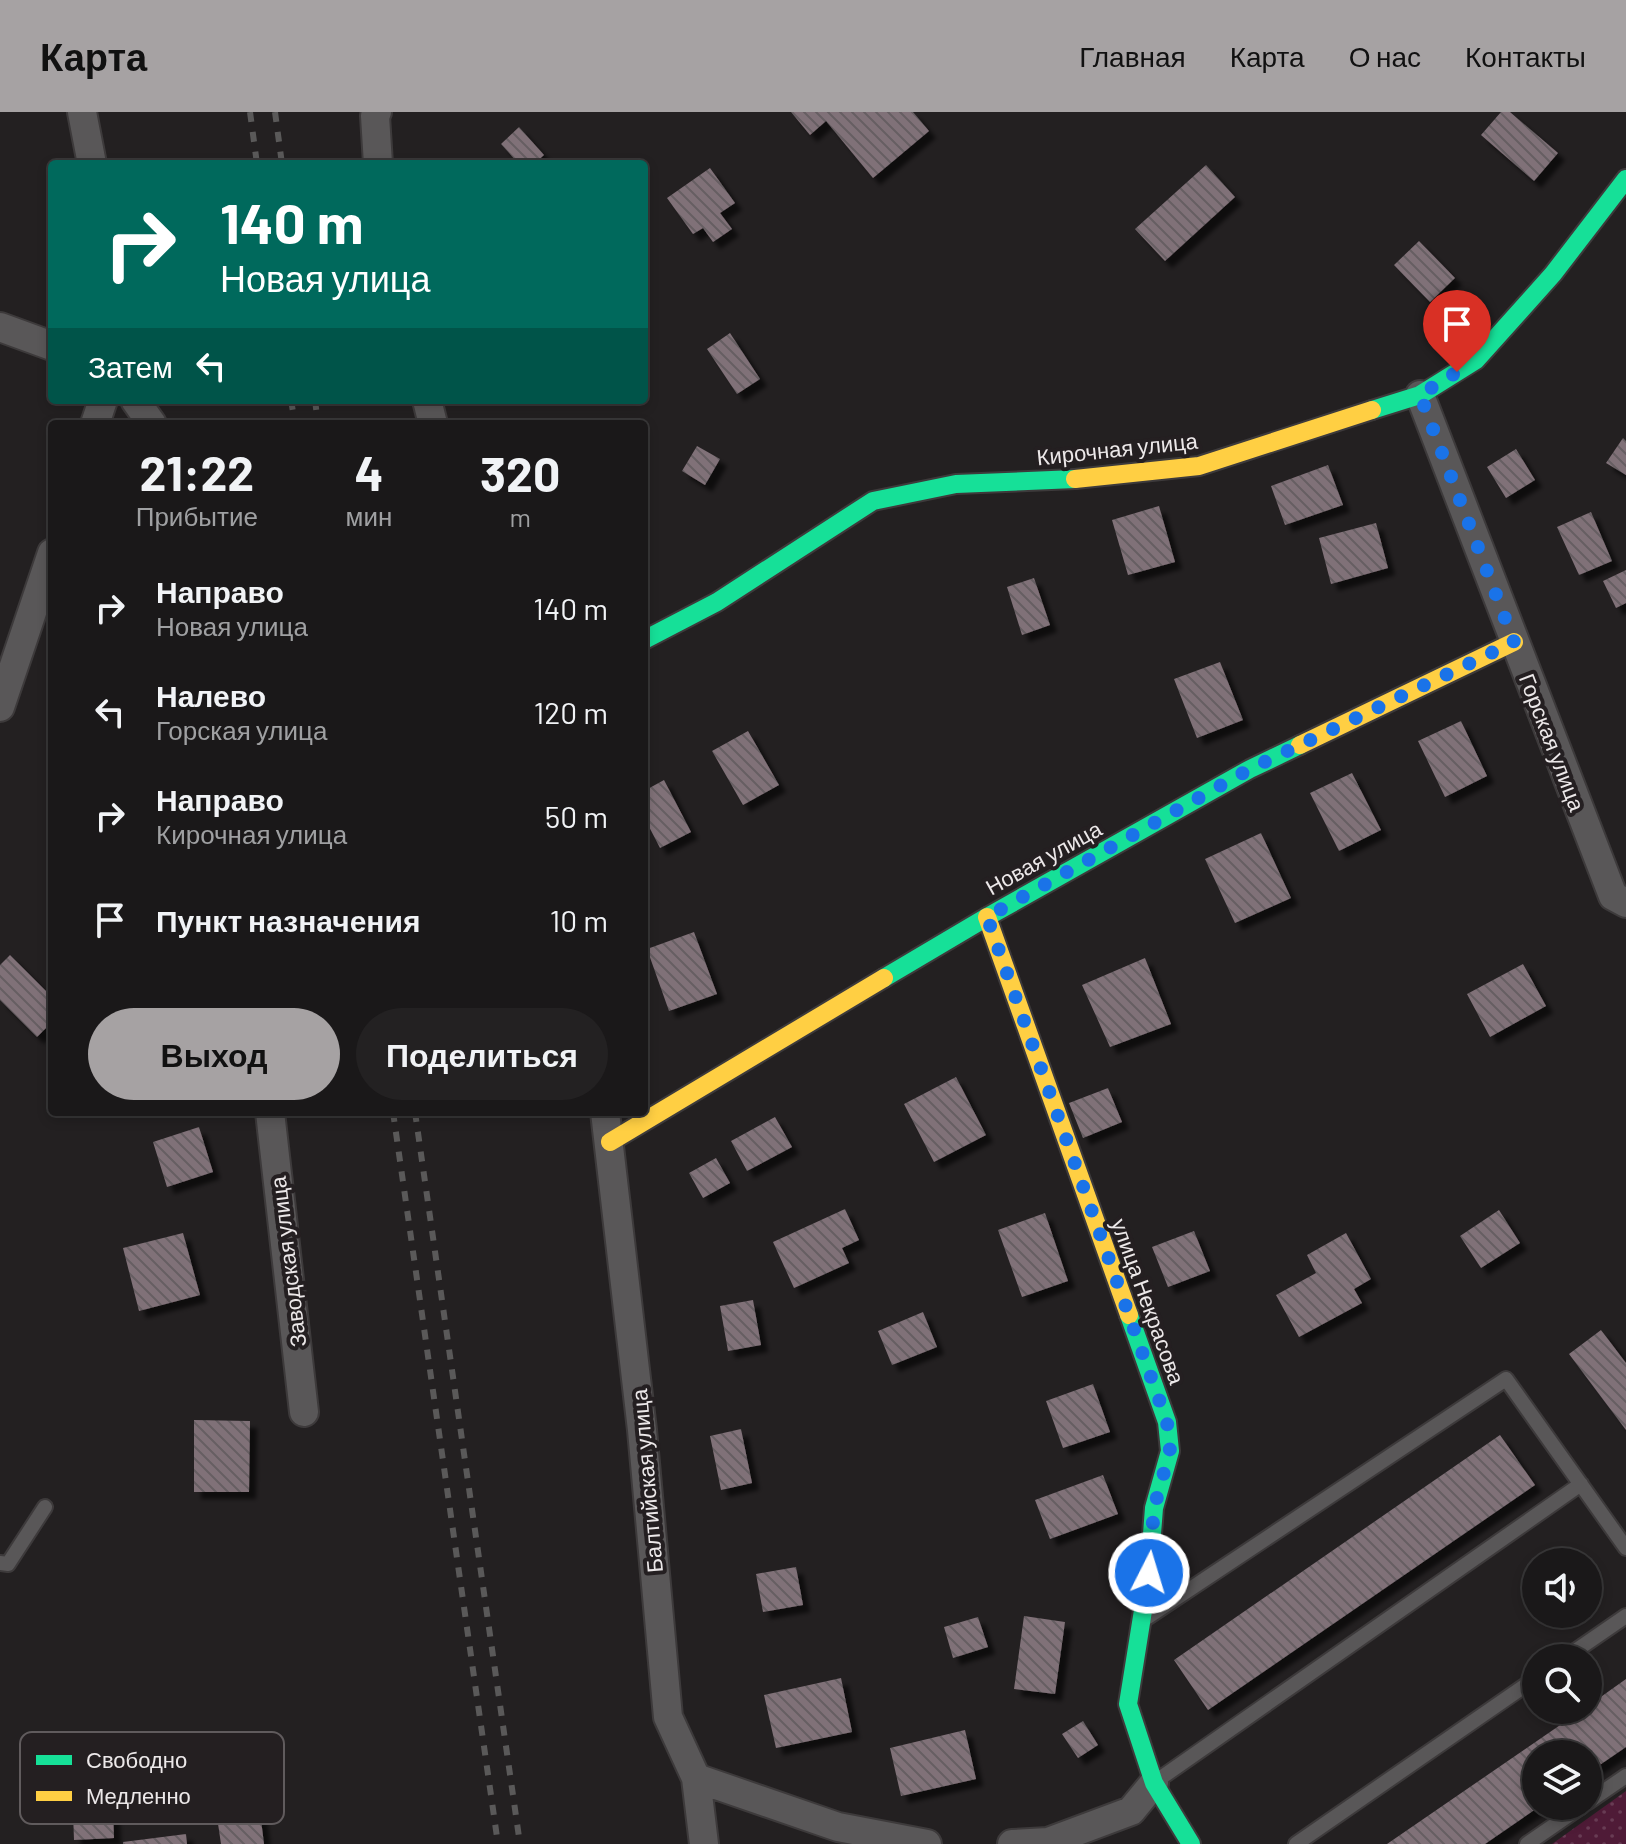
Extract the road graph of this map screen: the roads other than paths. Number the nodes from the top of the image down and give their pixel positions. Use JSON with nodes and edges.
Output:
{"nodes":[{"id":1,"x":82,"y":112,"type":"edge"},
{"id":2,"x":376,"y":114,"type":"edge"},
{"id":3,"x":91,"y":160,"type":"edge"},
{"id":4,"x":378,"y":160,"type":"edge"},
{"id":5,"x":1626,"y":179,"type":"edge"},
{"id":6,"x":0,"y":327,"type":"edge"},
{"id":7,"x":48,"y":345,"type":"edge"},
{"id":8,"x":1420,"y":395,"type":"junction"},
{"id":9,"x":48,"y":565,"type":"edge"},
{"id":10,"x":648,"y":638,"type":"edge"},
{"id":11,"x":1514,"y":642,"type":"junction"},
{"id":12,"x":0,"y":707,"type":"edge"},
{"id":13,"x":1626,"y":903,"type":"edge"},
{"id":14,"x":987,"y":917,"type":"junction"},
{"id":15,"x":270,"y":1116,"type":"edge"},
{"id":16,"x":606,"y":1116,"type":"edge"},
{"id":17,"x":610,"y":1142,"type":"junction"},
{"id":18,"x":304,"y":1412,"type":"dead end"},
{"id":19,"x":1581,"y":1484,"type":"junction"},
{"id":20,"x":45,"y":1507,"type":"dead end"},
{"id":21,"x":1626,"y":1548,"type":"edge"},
{"id":22,"x":0,"y":1563,"type":"edge"},
{"id":23,"x":1626,"y":1616,"type":"edge"},
{"id":24,"x":1141,"y":1621,"type":"junction"},
{"id":25,"x":1585,"y":1644,"type":"edge"},
{"id":26,"x":1522,"y":1688,"type":"edge"},
{"id":27,"x":1626,"y":1776,"type":"edge"},
{"id":28,"x":696,"y":1778,"type":"junction"},
{"id":29,"x":1154,"y":1783,"type":"junction"},
{"id":30,"x":1602,"y":1792,"type":"edge"},
{"id":31,"x":1562,"y":1820,"type":"edge"},
{"id":32,"x":704,"y":1844,"type":"edge"},
{"id":33,"x":927,"y":1844,"type":"edge"},
{"id":34,"x":1012,"y":1844,"type":"edge"},
{"id":35,"x":1191,"y":1844,"type":"edge"},
{"id":36,"x":1296,"y":1844,"type":"edge"},
{"id":37,"x":1527,"y":1844,"type":"edge"}],
"edges":[{"from":1,"to":3,"type":"street"},
{"from":2,"to":4,"type":"street"},
{"from":5,"to":8,"type":"street","name":"Кирочная улица"},
{"from":6,"to":7,"type":"street"},
{"from":8,"to":10,"type":"street","name":"Кирочная улица"},
{"from":8,"to":11,"type":"street","name":"Горская улица"},
{"from":9,"to":12,"type":"street"},
{"from":11,"to":13,"type":"street","name":"Горская улица"},
{"from":11,"to":14,"type":"street","name":"Новая улица"},
{"from":14,"to":17,"type":"street","name":"Новая улица"},
{"from":14,"to":24,"type":"street","name":"улица Некрасова"},
{"from":15,"to":18,"type":"street","name":"Заводская улица"},
{"from":16,"to":17,"type":"street","name":"Балтийская улица"},
{"from":17,"to":28,"type":"street","name":"Балтийская улица"},
{"from":19,"to":21,"type":"lane"},
{"from":19,"to":24,"type":"lane"},
{"from":19,"to":29,"type":"lane"},
{"from":20,"to":22,"type":"lane"},
{"from":23,"to":25,"type":"lane"},
{"from":24,"to":29,"type":"street","name":"улица Некрасова"},
{"from":26,"to":36,"type":"lane"},
{"from":27,"to":30,"type":"lane"},
{"from":28,"to":32,"type":"street","name":"Балтийская улица"},
{"from":28,"to":33,"type":"street"},
{"from":29,"to":34,"type":"street"},
{"from":29,"to":35,"type":"street","name":"улица Некрасова"},
{"from":31,"to":37,"type":"lane"}]}
